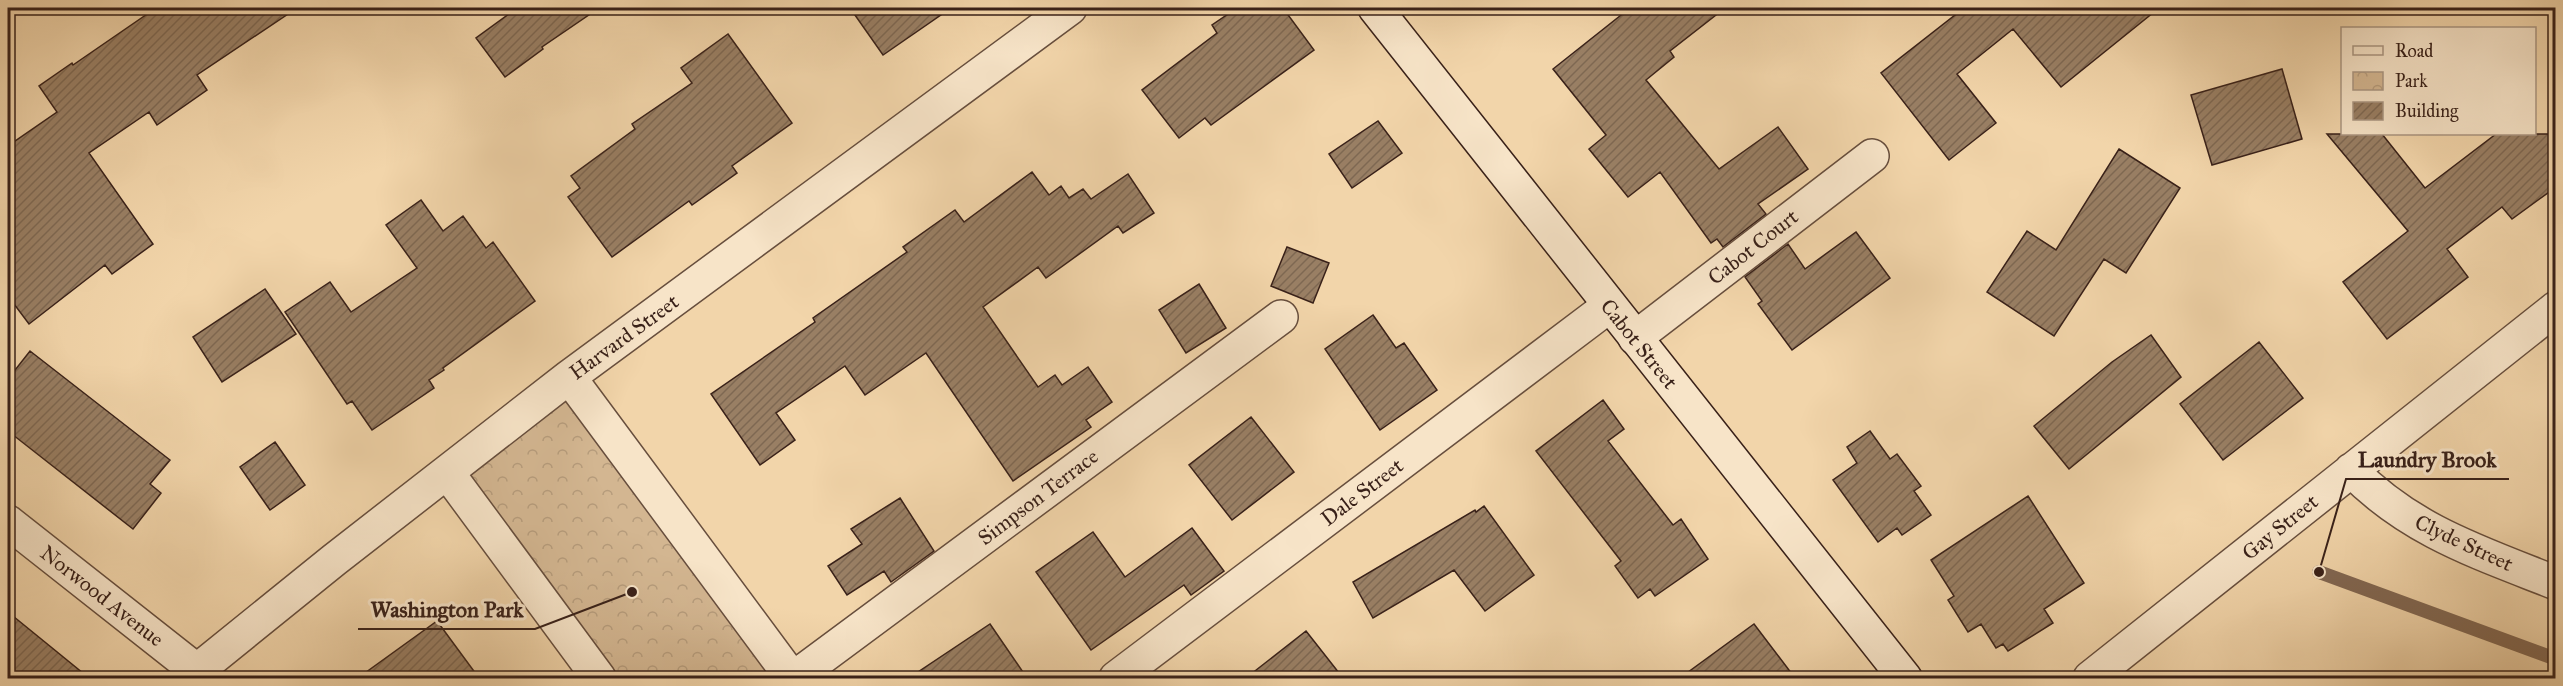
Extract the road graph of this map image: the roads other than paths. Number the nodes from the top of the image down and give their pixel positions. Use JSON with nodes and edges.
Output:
{"nodes":[{"id":1,"x":1070,"y":8,"type":"edge"},
{"id":2,"x":1375,"y":8,"type":"edge"},
{"id":3,"x":1872,"y":156,"type":"dead end"},
{"id":4,"x":1609,"y":306,"type":"junction"},
{"id":5,"x":2556,"y":308,"type":"edge"},
{"id":6,"x":1281,"y":317,"type":"dead end"},
{"id":7,"x":1635,"y":338,"type":"junction"},
{"id":8,"x":569,"y":377,"type":"junction"},
{"id":9,"x":2351,"y":470,"type":"junction"},
{"id":10,"x":447,"y":472,"type":"junction"},
{"id":11,"x":8,"y":522,"type":"edge"},
{"id":12,"x":2556,"y":583,"type":"edge"},
{"id":13,"x":193,"y":674,"type":"edge"},
{"id":14,"x":599,"y":678,"type":"edge"},
{"id":15,"x":793,"y":678,"type":"edge"},
{"id":16,"x":1116,"y":678,"type":"edge"},
{"id":17,"x":1905,"y":678,"type":"edge"},
{"id":18,"x":2090,"y":678,"type":"edge"}],
"edges":[{"from":1,"to":8,"type":"street","name":"Harvard Street"},
{"from":2,"to":4,"type":"street","name":"Cabot Street"},
{"from":3,"to":7,"type":"street","name":"Cabot Court"},
{"from":4,"to":7,"type":"street","name":"Cabot Street"},
{"from":4,"to":16,"type":"street","name":"Dale Street"},
{"from":5,"to":9,"type":"street","name":"Gay Street"},
{"from":6,"to":15,"type":"street","name":"Simpson Terrace"},
{"from":7,"to":17,"type":"street","name":"Cabot Street"},
{"from":8,"to":10,"type":"street","name":"Harvard Street"},
{"from":8,"to":15,"type":"street"},
{"from":9,"to":12,"type":"street","name":"Clyde Street"},
{"from":9,"to":18,"type":"street","name":"Gay Street"},
{"from":10,"to":13,"type":"street","name":"Harvard Street"},
{"from":10,"to":14,"type":"street"},
{"from":11,"to":13,"type":"street","name":"Norwood Avenue"}]}
